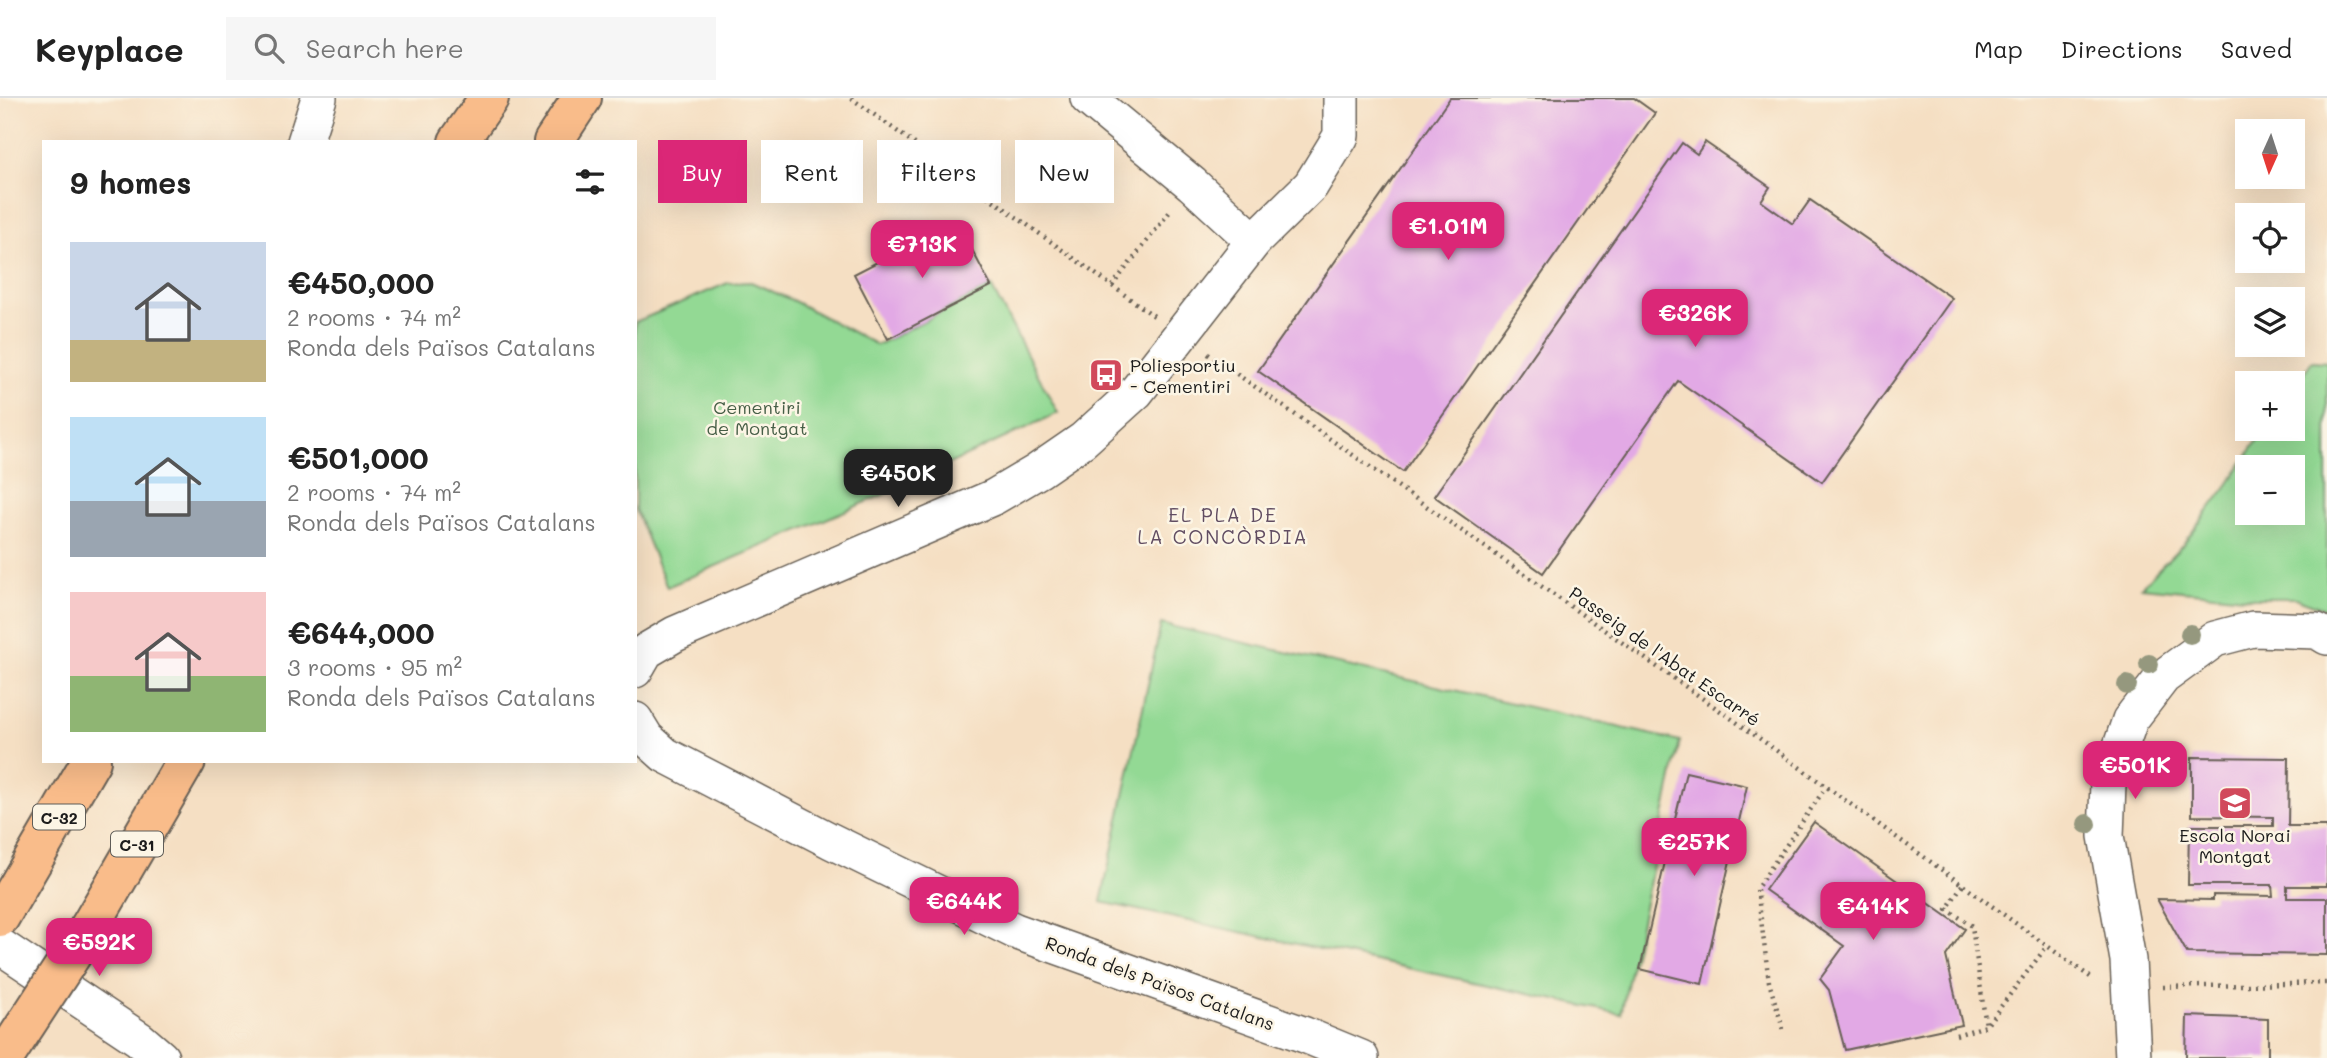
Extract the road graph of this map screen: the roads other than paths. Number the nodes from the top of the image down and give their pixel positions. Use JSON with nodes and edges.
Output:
{"nodes":[{"id":1,"x":319,"y":98,"type":"edge"},
{"id":2,"x":489,"y":98,"type":"edge"},
{"id":3,"x":582,"y":98,"type":"edge"},
{"id":4,"x":1088,"y":98,"type":"edge"},
{"id":5,"x":1341,"y":98,"type":"edge"},
{"id":6,"x":305,"y":140,"type":"edge"},
{"id":7,"x":459,"y":140,"type":"edge"},
{"id":8,"x":554,"y":140,"type":"edge"},
{"id":9,"x":1254,"y":241,"type":"junction"},
{"id":10,"x":2327,"y":637,"type":"edge"},
{"id":11,"x":637,"y":667,"type":"edge"},
{"id":12,"x":637,"y":723,"type":"edge"},
{"id":13,"x":91,"y":763,"type":"edge"},
{"id":14,"x":185,"y":763,"type":"edge"},
{"id":15,"x":0,"y":917,"type":"edge"},
{"id":16,"x":0,"y":946,"type":"edge"},
{"id":17,"x":4,"y":1058,"type":"edge"},
{"id":18,"x":161,"y":1058,"type":"edge"},
{"id":19,"x":1361,"y":1058,"type":"edge"},
{"id":20,"x":2133,"y":1058,"type":"edge"}],
"edges":[{"from":1,"to":6,"type":"street"},
{"from":2,"to":7,"type":"highway"},
{"from":3,"to":8,"type":"highway"},
{"from":4,"to":9,"type":"street"},
{"from":5,"to":9,"type":"street"},
{"from":9,"to":11,"type":"street"},
{"from":10,"to":20,"type":"street"},
{"from":12,"to":19,"type":"street","name":"Ronda dels Països Catalans"},
{"from":13,"to":15,"type":"highway","number":"C-32"},
{"from":14,"to":17,"type":"highway","number":"C-31","bridge":true},
{"from":16,"to":18,"type":"street"}]}
